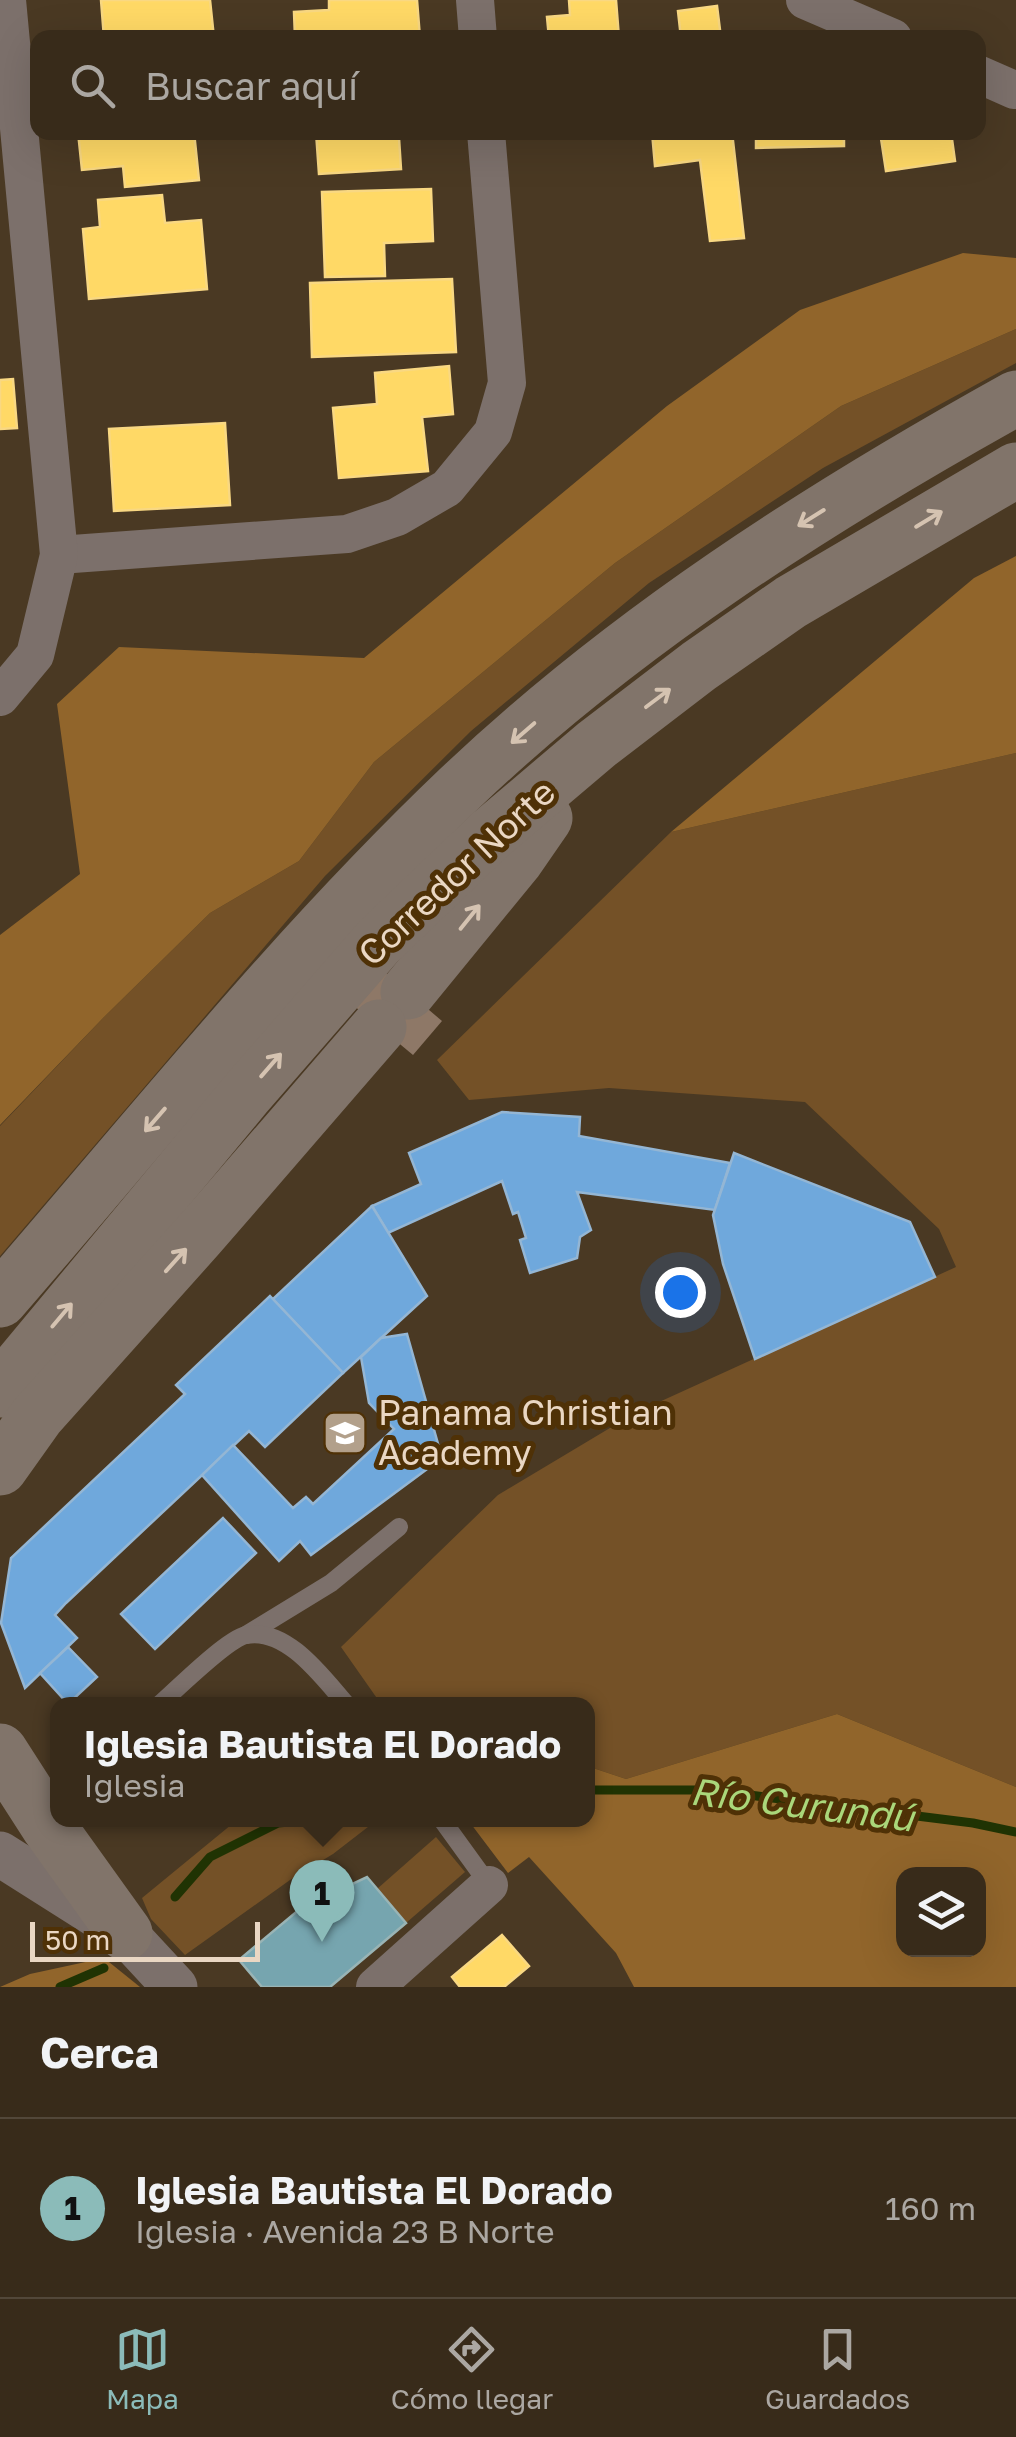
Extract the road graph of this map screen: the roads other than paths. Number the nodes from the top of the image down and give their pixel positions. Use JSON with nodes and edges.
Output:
{"nodes":[{"id":1,"x":7,"y":0,"type":"edge"},
{"id":2,"x":475,"y":0,"type":"edge"},
{"id":3,"x":806,"y":0,"type":"edge"},
{"id":4,"x":477,"y":30,"type":"edge"},
{"id":5,"x":874,"y":30,"type":"edge"},
{"id":6,"x":986,"y":78,"type":"edge"},
{"id":7,"x":1014,"y":90,"type":"edge"},
{"id":8,"x":487,"y":140,"type":"edge"},
{"id":9,"x":1016,"y":398,"type":"edge"},
{"id":10,"x":1016,"y":470,"type":"edge"},
{"id":11,"x":59,"y":554,"type":"junction"},
{"id":12,"x":0,"y":697,"type":"edge"},
{"id":13,"x":597,"y":744,"type":"junction"},
{"id":14,"x":0,"y":1300,"type":"edge"},
{"id":15,"x":0,"y":1390,"type":"edge"},
{"id":16,"x":0,"y":1468,"type":"edge"},
{"id":17,"x":399,"y":1527,"type":"dead end"},
{"id":18,"x":246,"y":1635,"type":"junction"},
{"id":19,"x":168,"y":1697,"type":"edge"},
{"id":20,"x":339,"y":1697,"type":"edge"},
{"id":21,"x":0,"y":1751,"type":"edge"},
{"id":22,"x":50,"y":1819,"type":"edge"},
{"id":23,"x":56,"y":1827,"type":"edge"},
{"id":24,"x":447,"y":1827,"type":"edge"},
{"id":25,"x":0,"y":1854,"type":"edge"},
{"id":26,"x":489,"y":1886,"type":"joint"},
{"id":27,"x":125,"y":1933,"type":"junction"},
{"id":28,"x":175,"y":1987,"type":"edge"},
{"id":29,"x":374,"y":1987,"type":"edge"}],
"edges":[{"from":1,"to":11,"type":"street"},
{"from":2,"to":4,"type":"street"},
{"from":3,"to":5,"type":"street"},
{"from":6,"to":7,"type":"street"},
{"from":8,"to":11,"type":"street"},
{"from":9,"to":14,"type":"highway","name":"Corredor Norte","one_way":true},
{"from":13,"to":10,"type":"highway","name":"Corredor Norte","one_way":true},
{"from":11,"to":12,"type":"street"},
{"from":15,"to":13,"type":"highway","name":"Corredor Norte","one_way":true},
{"from":16,"to":13,"type":"highway","one_way":true},
{"from":17,"to":18,"type":"lane"},
{"from":18,"to":19,"type":"lane"},
{"from":18,"to":20,"type":"lane"},
{"from":21,"to":22,"type":"highway"},
{"from":23,"to":27,"type":"highway"},
{"from":24,"to":26,"type":"lane"},
{"from":25,"to":27,"type":"street"},
{"from":26,"to":29,"type":"street"},
{"from":27,"to":28,"type":"street"}]}
